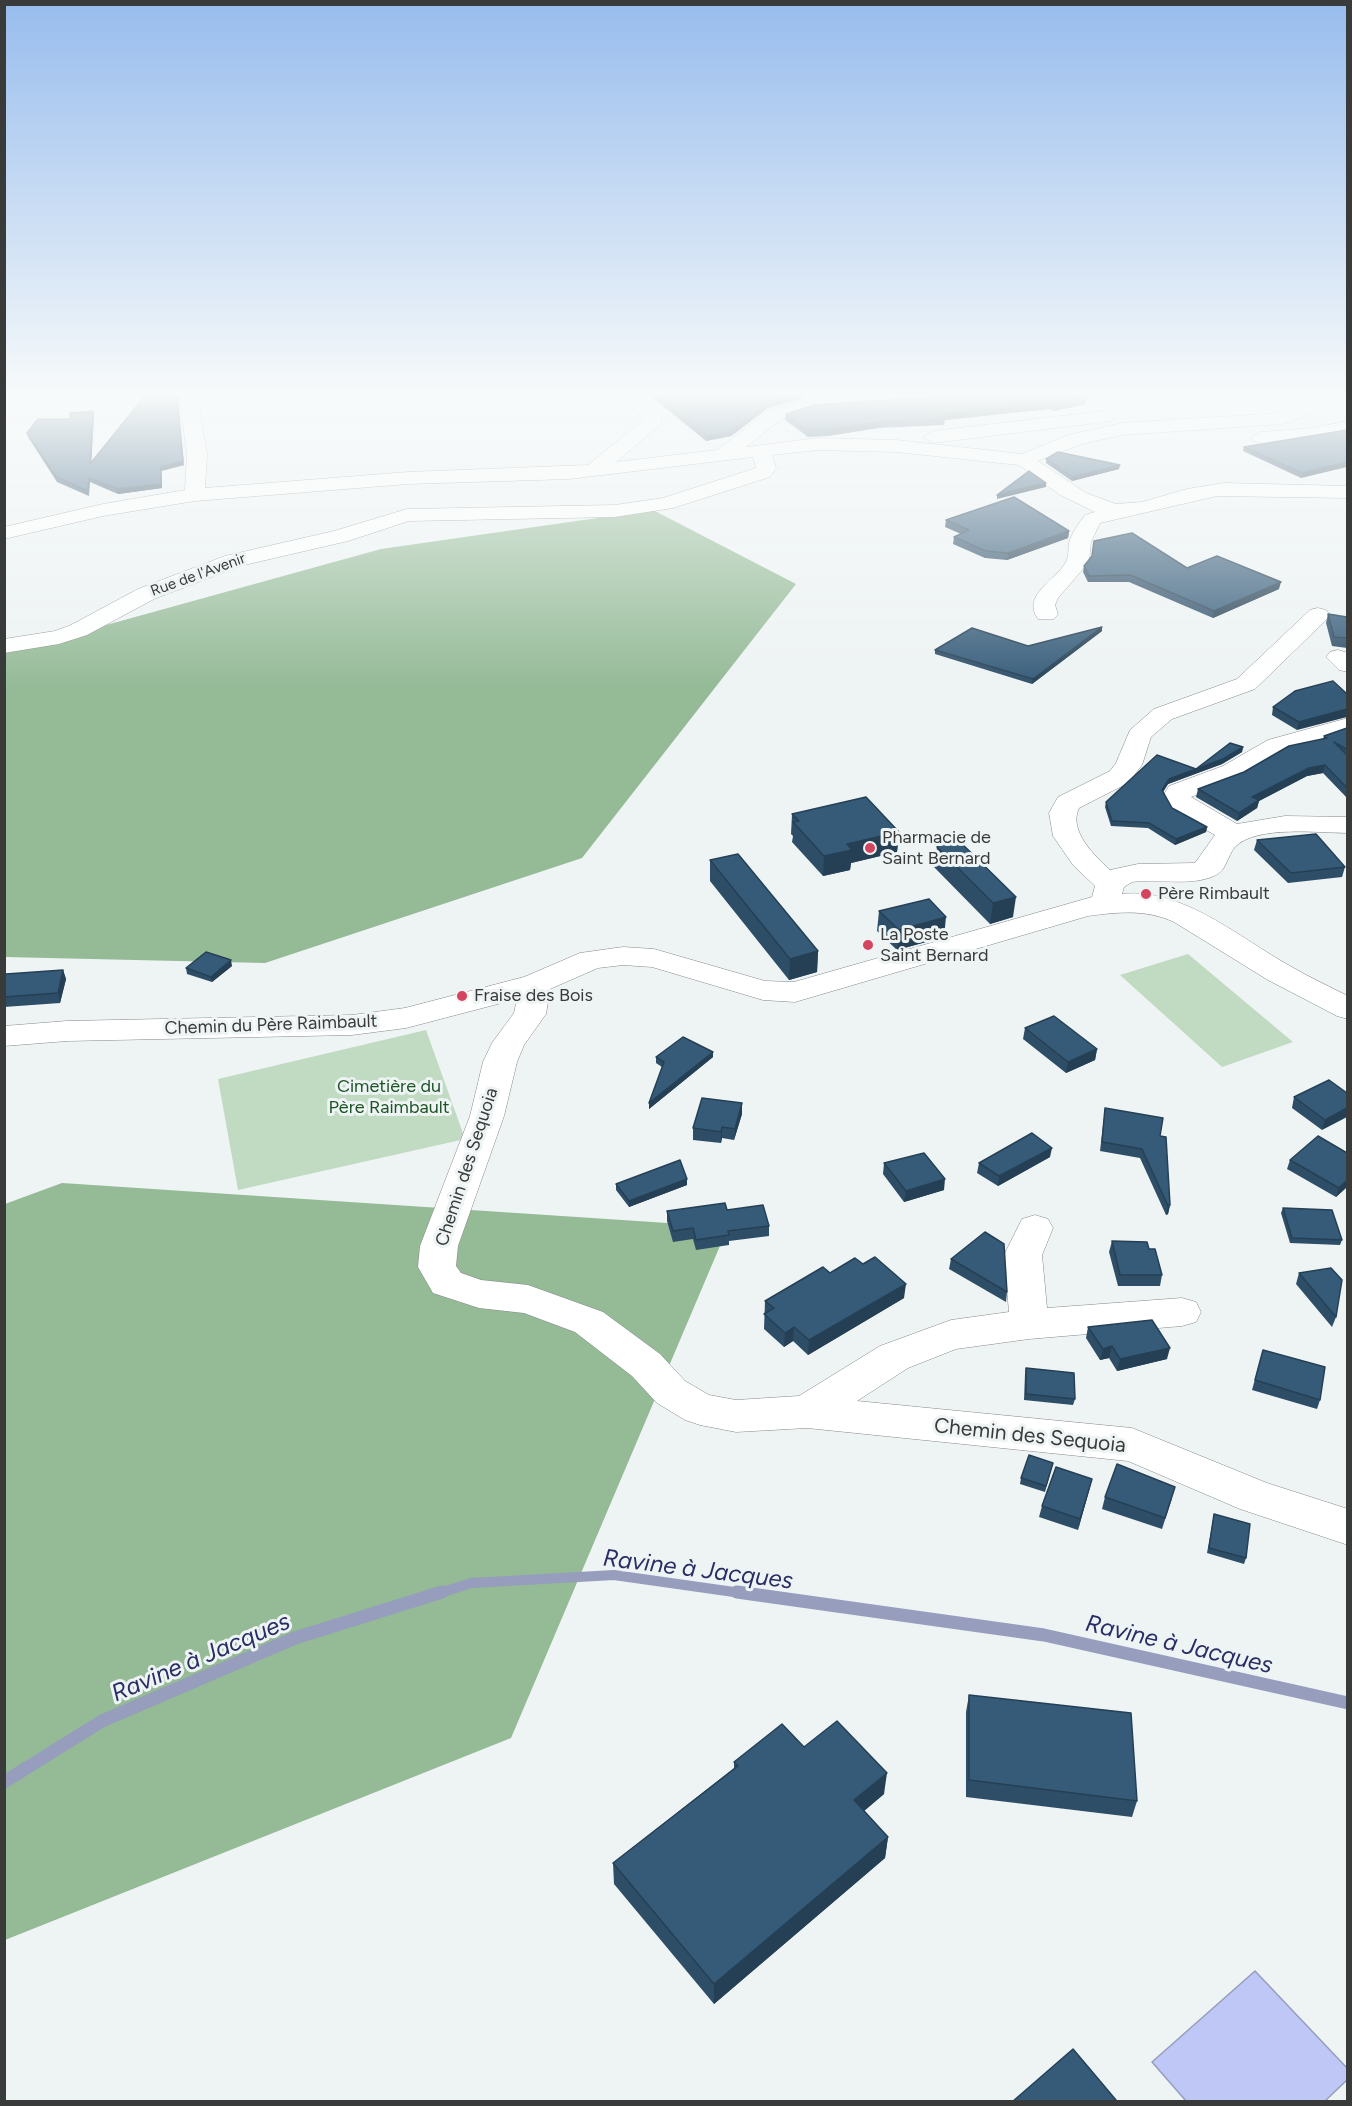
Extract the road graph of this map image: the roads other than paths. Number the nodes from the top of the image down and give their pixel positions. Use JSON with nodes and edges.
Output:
{"nodes":[{"id":1,"x":204,"y":494,"type":"edge"},
{"id":2,"x":699,"y":494,"type":"edge"},
{"id":3,"x":1074,"y":494,"type":"edge"},
{"id":4,"x":1198,"y":494,"type":"edge"},
{"id":5,"x":195,"y":495,"type":"joint"},
{"id":6,"x":1122,"y":511,"type":"junction"},
{"id":7,"x":4,"y":533,"type":"edge"},
{"id":8,"x":1046,"y":614,"type":"dead end"},
{"id":9,"x":1318,"y":615,"type":"dead end"},
{"id":10,"x":4,"y":646,"type":"edge"},
{"id":11,"x":1347,"y":726,"type":"edge"},
{"id":12,"x":1347,"y":825,"type":"edge"},
{"id":13,"x":1236,"y":835,"type":"junction"},
{"id":14,"x":1108,"y":893,"type":"junction"},
{"id":15,"x":535,"y":984,"type":"junction"},
{"id":16,"x":1347,"y":1009,"type":"edge"},
{"id":17,"x":4,"y":1036,"type":"edge"},
{"id":18,"x":1035,"y":1228,"type":"dead end"},
{"id":19,"x":1182,"y":1312,"type":"dead end"},
{"id":20,"x":1029,"y":1324,"type":"junction"},
{"id":21,"x":807,"y":1412,"type":"junction"},
{"id":22,"x":1347,"y":1527,"type":"edge"}],
"edges":[{"from":1,"to":5,"type":"street"},
{"from":2,"to":10,"type":"street","name":"Rue de l'Avenir"},
{"from":3,"to":6,"type":"street"},
{"from":4,"to":6,"type":"street"},
{"from":5,"to":7,"type":"street"},
{"from":6,"to":8,"type":"street"},
{"from":9,"to":14,"type":"street"},
{"from":11,"to":13,"type":"street"},
{"from":12,"to":13,"type":"street"},
{"from":13,"to":14,"type":"street"},
{"from":14,"to":15,"type":"street","name":"Chemin du Père Raimbault"},
{"from":14,"to":16,"type":"street","name":"Chemin du Père Raimbault"},
{"from":15,"to":17,"type":"street","name":"Chemin du Père Raimbault"},
{"from":15,"to":21,"type":"street","name":"Chemin des Sequoia"},
{"from":18,"to":20,"type":"street"},
{"from":19,"to":20,"type":"street","name":"Chemin des Sequoia"},
{"from":20,"to":21,"type":"street","name":"Chemin des Sequoia"},
{"from":21,"to":22,"type":"street","name":"Chemin des Sequoia"}]}
